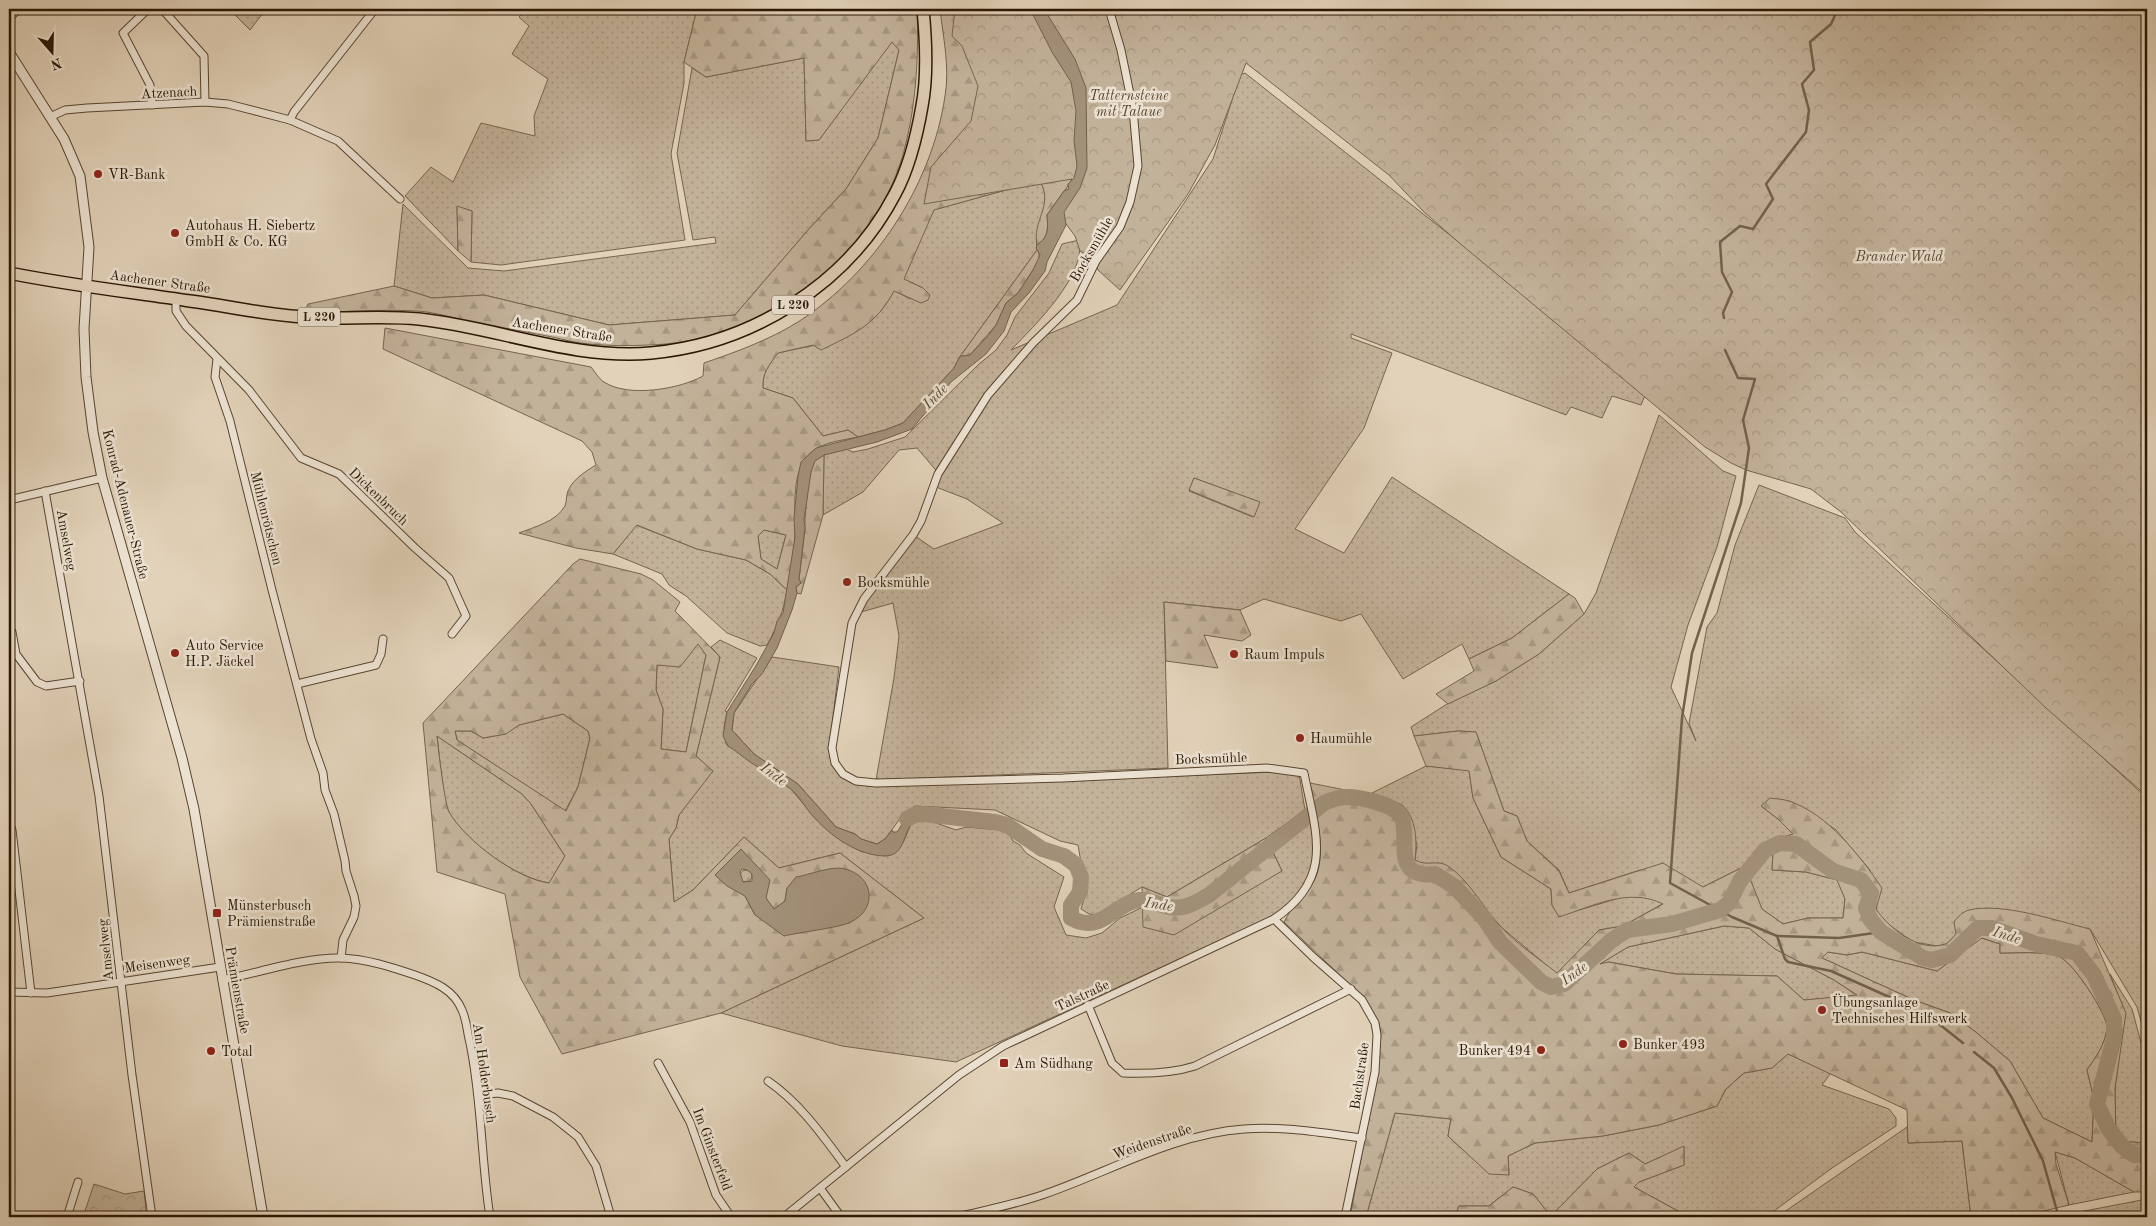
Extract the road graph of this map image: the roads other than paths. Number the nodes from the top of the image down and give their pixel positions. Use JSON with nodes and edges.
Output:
{"nodes":[{"id":1,"x":19,"y":9,"type":"edge"},
{"id":2,"x":148,"y":9,"type":"edge"},
{"id":3,"x":162,"y":9,"type":"edge"},
{"id":4,"x":375,"y":9,"type":"edge"},
{"id":5,"x":923,"y":9,"type":"edge"},
{"id":6,"x":1109,"y":9,"type":"edge"},
{"id":7,"x":9,"y":18,"type":"edge"},
{"id":8,"x":9,"y":52,"type":"edge"},
{"id":9,"x":205,"y":102,"type":"junction"},
{"id":10,"x":152,"y":105,"type":"junction"},
{"id":11,"x":50,"y":117,"type":"junction"},
{"id":12,"x":290,"y":120,"type":"junction"},
{"id":13,"x":400,"y":199,"type":"dead end"},
{"id":14,"x":9,"y":273,"type":"edge"},
{"id":15,"x":87,"y":286,"type":"junction"},
{"id":16,"x":176,"y":299,"type":"junction"},
{"id":17,"x":217,"y":359,"type":"junction"},
{"id":18,"x":102,"y":478,"type":"junction"},
{"id":19,"x":45,"y":491,"type":"junction"},
{"id":20,"x":9,"y":500,"type":"edge"},
{"id":21,"x":9,"y":633,"type":"edge"},
{"id":22,"x":452,"y":634,"type":"dead end"},
{"id":23,"x":383,"y":639,"type":"dead end"},
{"id":24,"x":80,"y":681,"type":"junction"},
{"id":25,"x":297,"y":684,"type":"junction"},
{"id":26,"x":1304,"y":773,"type":"joint"},
{"id":27,"x":9,"y":822,"type":"edge"},
{"id":28,"x":202,"y":856,"type":"joint"},
{"id":29,"x":1274,"y":919,"type":"junction"},
{"id":30,"x":341,"y":958,"type":"junction"},
{"id":31,"x":220,"y":967,"type":"junction"},
{"id":32,"x":222,"y":980,"type":"junction"},
{"id":33,"x":121,"y":981,"type":"junction"},
{"id":34,"x":1351,"y":989,"type":"junction"},
{"id":35,"x":9,"y":992,"type":"edge"},
{"id":36,"x":32,"y":993,"type":"junction"},
{"id":37,"x":1088,"y":1005,"type":"junction"},
{"id":38,"x":658,"y":1064,"type":"dead end"},
{"id":39,"x":768,"y":1081,"type":"dead end"},
{"id":40,"x":478,"y":1095,"type":"junction"},
{"id":41,"x":1362,"y":1138,"type":"junction"},
{"id":42,"x":846,"y":1167,"type":"junction"},
{"id":43,"x":78,"y":1182,"type":"dead end"},
{"id":44,"x":820,"y":1188,"type":"junction"},
{"id":45,"x":67,"y":1217,"type":"edge"},
{"id":46,"x":152,"y":1217,"type":"edge"},
{"id":47,"x":264,"y":1217,"type":"edge"},
{"id":48,"x":490,"y":1217,"type":"edge"},
{"id":49,"x":611,"y":1217,"type":"edge"},
{"id":50,"x":731,"y":1217,"type":"edge"},
{"id":51,"x":784,"y":1217,"type":"edge"},
{"id":52,"x":841,"y":1217,"type":"edge"},
{"id":53,"x":957,"y":1217,"type":"edge"},
{"id":54,"x":1345,"y":1217,"type":"edge"}],
"edges":[{"from":1,"to":7,"type":"street"},
{"from":2,"to":10,"type":"street"},
{"from":3,"to":9,"type":"street"},
{"from":4,"to":12,"type":"street"},
{"from":5,"to":16,"type":"main road","name":"Aachener Straße","number":"L 220"},
{"from":6,"to":26,"type":"street","name":"Bocksmühle"},
{"from":8,"to":11,"type":"street","name":"Konrad-Adenauer-Straße"},
{"from":9,"to":10,"type":"street","name":"Atzenach"},
{"from":9,"to":12,"type":"street","name":"Atzenach"},
{"from":10,"to":11,"type":"street","name":"Atzenach"},
{"from":11,"to":15,"type":"street","name":"Konrad-Adenauer-Straße"},
{"from":12,"to":13,"type":"street","name":"Atzenach"},
{"from":14,"to":15,"type":"main road","name":"Aachener Straße","number":"L 220"},
{"from":15,"to":16,"type":"main road","name":"Aachener Straße","number":"L 220"},
{"from":15,"to":18,"type":"street","name":"Konrad-Adenauer-Straße"},
{"from":16,"to":17,"type":"street","name":"Dickenbruch"},
{"from":17,"to":22,"type":"street","name":"Dickenbruch"},
{"from":17,"to":25,"type":"street","name":"Mühlenrötschen"},
{"from":18,"to":19,"type":"street"},
{"from":18,"to":28,"type":"street","name":"Konrad-Adenauer-Straße"},
{"from":19,"to":20,"type":"street"},
{"from":19,"to":24,"type":"street","name":"Amselweg"},
{"from":21,"to":24,"type":"street"},
{"from":23,"to":25,"type":"street"},
{"from":24,"to":33,"type":"street","name":"Amselweg"},
{"from":25,"to":30,"type":"street","name":"Mühlenrötschen"},
{"from":26,"to":29,"type":"street","name":"Talstraße"},
{"from":27,"to":36,"type":"street"},
{"from":28,"to":31,"type":"street","name":"Prämienstraße"},
{"from":29,"to":34,"type":"street","name":"Bachstraße"},
{"from":29,"to":37,"type":"street","name":"Talstraße"},
{"from":30,"to":32,"type":"street","name":"Am Holderbusch"},
{"from":30,"to":40,"type":"street","name":"Am Holderbusch"},
{"from":31,"to":32,"type":"street","name":"Prämienstraße"},
{"from":31,"to":33,"type":"street","name":"Meisenweg"},
{"from":32,"to":47,"type":"street","name":"Prämienstraße"},
{"from":33,"to":36,"type":"street","name":"Meisenweg"},
{"from":33,"to":46,"type":"street","name":"Amselweg"},
{"from":34,"to":37,"type":"street"},
{"from":34,"to":41,"type":"street","name":"Bachstraße"},
{"from":35,"to":36,"type":"street","name":"Meisenweg"},
{"from":37,"to":42,"type":"street","name":"Talstraße"},
{"from":38,"to":50,"type":"street","name":"Im Ginsterfeld"},
{"from":39,"to":42,"type":"street"},
{"from":40,"to":48,"type":"street","name":"Am Holderbusch"},
{"from":40,"to":49,"type":"street"},
{"from":41,"to":53,"type":"street","name":"Weidenstraße"},
{"from":41,"to":54,"type":"street","name":"Bachstraße"},
{"from":42,"to":44,"type":"street","name":"Talstraße"},
{"from":43,"to":45,"type":"street"},
{"from":44,"to":51,"type":"street","name":"Talstraße"},
{"from":44,"to":52,"type":"street"}]}
